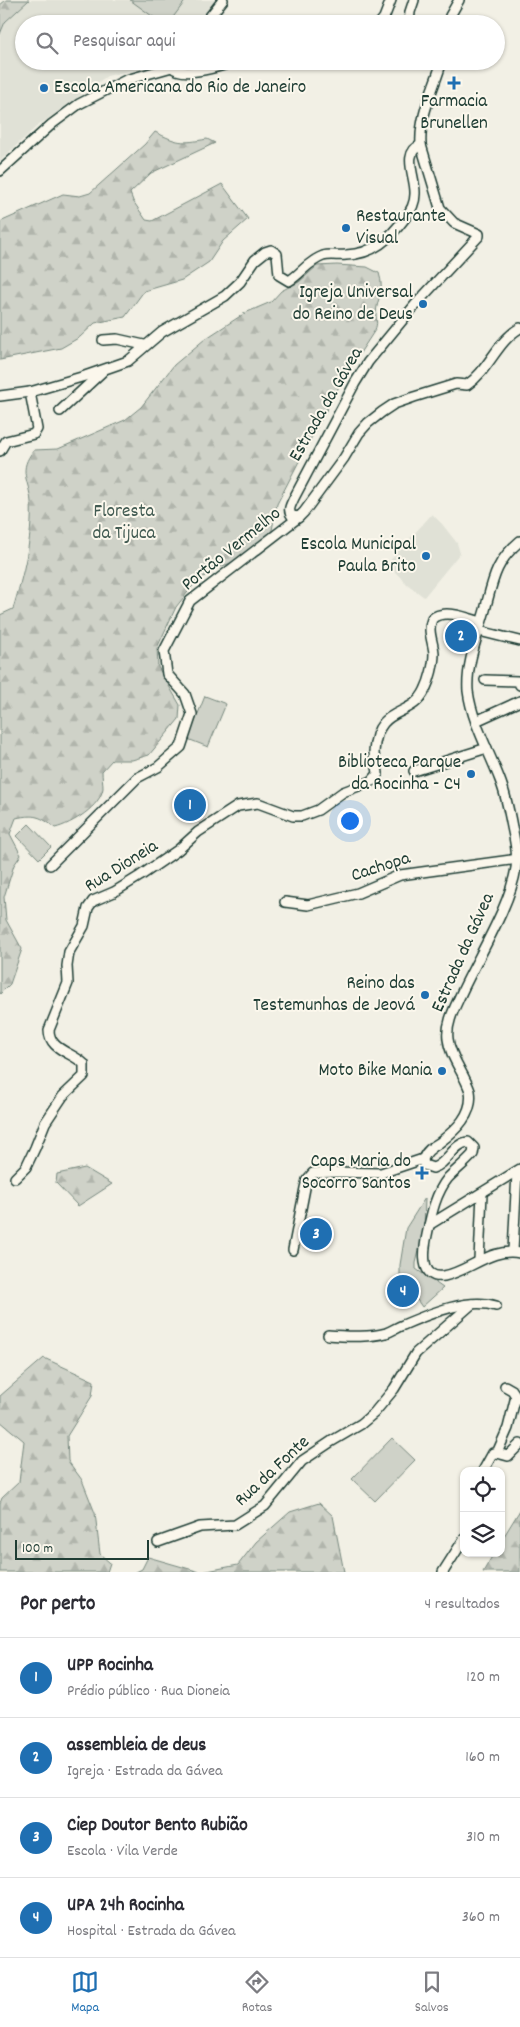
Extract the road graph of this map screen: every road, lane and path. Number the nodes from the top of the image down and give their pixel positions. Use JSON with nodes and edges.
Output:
{"nodes":[{"id":1,"x":223,"y":0,"type":"edge"},
{"id":2,"x":391,"y":0,"type":"edge"},
{"id":3,"x":414,"y":0,"type":"edge"},
{"id":4,"x":459,"y":0,"type":"edge"},
{"id":5,"x":211,"y":15,"type":"edge"},
{"id":6,"x":385,"y":15,"type":"edge"},
{"id":7,"x":410,"y":15,"type":"edge"},
{"id":8,"x":451,"y":15,"type":"edge"},
{"id":9,"x":155,"y":70,"type":"edge"},
{"id":10,"x":176,"y":70,"type":"edge"},
{"id":11,"x":201,"y":70,"type":"edge"},
{"id":12,"x":439,"y":70,"type":"edge"},
{"id":13,"x":421,"y":145,"type":"junction"},
{"id":14,"x":0,"y":171,"type":"edge"},
{"id":15,"x":520,"y":328,"type":"edge"},
{"id":16,"x":103,"y":340,"type":"dead end"},
{"id":17,"x":144,"y":345,"type":"junction"},
{"id":18,"x":105,"y":370,"type":"junction"},
{"id":19,"x":30,"y":392,"type":"junction"},
{"id":20,"x":0,"y":396,"type":"edge"},
{"id":21,"x":60,"y":411,"type":"dead end"},
{"id":22,"x":0,"y":452,"type":"edge"},
{"id":23,"x":299,"y":517,"type":"junction"},
{"id":24,"x":520,"y":541,"type":"edge"},
{"id":25,"x":480,"y":627,"type":"junction"},
{"id":26,"x":520,"y":641,"type":"edge"},
{"id":27,"x":485,"y":680,"type":"dead end"},
{"id":28,"x":520,"y":685,"type":"edge"},
{"id":29,"x":520,"y":701,"type":"edge"},
{"id":30,"x":476,"y":721,"type":"junction"},
{"id":31,"x":487,"y":748,"type":"junction"},
{"id":32,"x":414,"y":771,"type":"dead end"},
{"id":33,"x":518,"y":859,"type":"junction"},
{"id":34,"x":50,"y":865,"type":"dead end"},
{"id":35,"x":285,"y":902,"type":"dead end"},
{"id":36,"x":423,"y":1159,"type":"junction"},
{"id":37,"x":518,"y":1170,"type":"edge"},
{"id":38,"x":15,"y":1178,"type":"dead end"},
{"id":39,"x":482,"y":1193,"type":"junction"},
{"id":40,"x":429,"y":1225,"type":"junction"},
{"id":41,"x":293,"y":1250,"type":"dead end"},
{"id":42,"x":516,"y":1252,"type":"edge"},
{"id":43,"x":479,"y":1260,"type":"junction"},
{"id":44,"x":472,"y":1304,"type":"junction"},
{"id":45,"x":496,"y":1306,"type":"dead end"},
{"id":46,"x":328,"y":1334,"type":"dead end"},
{"id":47,"x":505,"y":1386,"type":"dead end"},
{"id":48,"x":520,"y":1444,"type":"edge"},
{"id":49,"x":497,"y":1453,"type":"junction"},
{"id":50,"x":485,"y":1467,"type":"edge"},
{"id":51,"x":158,"y":1542,"type":"dead end"},
{"id":52,"x":460,"y":1545,"type":"edge"},
{"id":53,"x":443,"y":1572,"type":"edge"}],
"edges":[{"from":1,"to":5,"type":"street"},
{"from":2,"to":6,"type":"street"},
{"from":3,"to":7,"type":"street"},
{"from":4,"to":8,"type":"street"},
{"from":9,"to":14,"type":"street"},
{"from":10,"to":11,"type":"street"},
{"from":12,"to":13,"type":"street","name":"Estrada da Gávea"},
{"from":13,"to":17,"type":"street"},
{"from":13,"to":23,"type":"street","name":"Estrada da Gávea"},
{"from":15,"to":23,"type":"street","name":"Estrada da Gávea"},
{"from":16,"to":17,"type":"street"},
{"from":17,"to":18,"type":"street"},
{"from":18,"to":19,"type":"street"},
{"from":18,"to":21,"type":"street"},
{"from":19,"to":20,"type":"street"},
{"from":19,"to":22,"type":"street"},
{"from":23,"to":34,"type":"street","name":"Portão Vermelho"},
{"from":24,"to":25,"type":"street","name":"Estrada da Gávea"},
{"from":25,"to":26,"type":"street"},
{"from":25,"to":30,"type":"street","name":"Estrada da Gávea"},
{"from":25,"to":38,"type":"street","name":"Rua Dioneia"},
{"from":27,"to":28,"type":"street"},
{"from":29,"to":30,"type":"street"},
{"from":30,"to":31,"type":"street","name":"Estrada da Gávea"},
{"from":31,"to":32,"type":"street"},
{"from":31,"to":33,"type":"street","name":"Estrada da Gávea"},
{"from":33,"to":35,"type":"street","name":"Cachopa"},
{"from":33,"to":36,"type":"street","name":"Estrada da Gávea"},
{"from":36,"to":40,"type":"street"},
{"from":36,"to":41,"type":"street"},
{"from":37,"to":39,"type":"street"},
{"from":37,"to":42,"type":"street"},
{"from":39,"to":40,"type":"street"},
{"from":39,"to":43,"type":"street"},
{"from":40,"to":43,"type":"street"},
{"from":42,"to":43,"type":"street"},
{"from":44,"to":45,"type":"street"},
{"from":44,"to":46,"type":"street"},
{"from":44,"to":51,"type":"street","name":"Rua da Fonte"},
{"from":47,"to":49,"type":"street"},
{"from":48,"to":49,"type":"street"},
{"from":49,"to":50,"type":"street"},
{"from":52,"to":53,"type":"street"}]}
